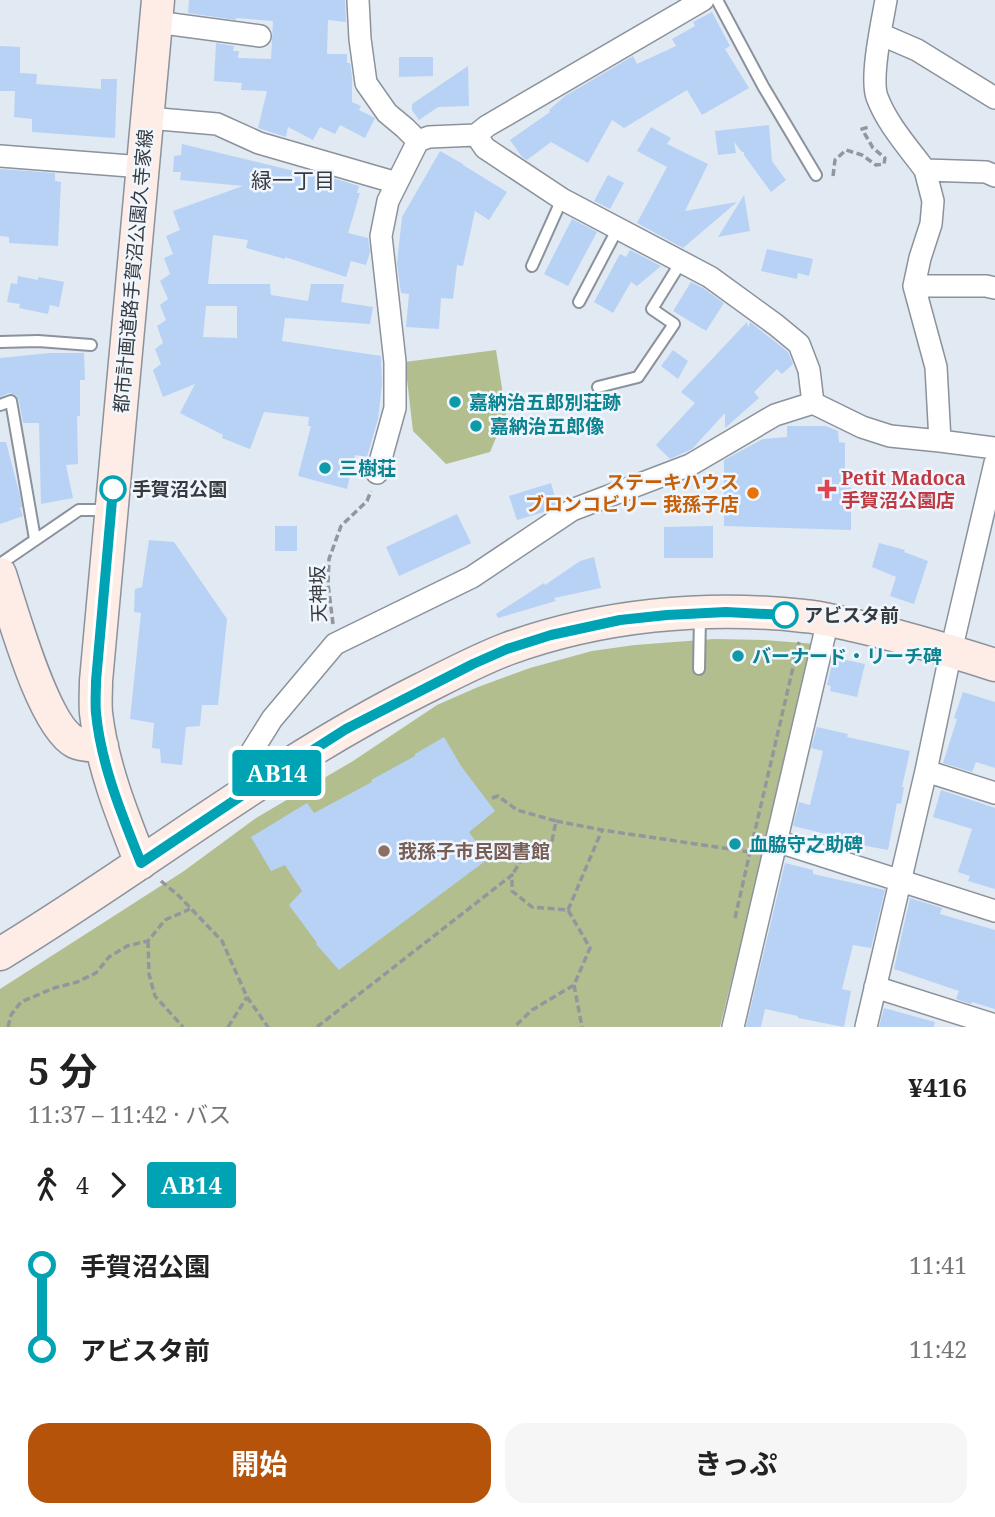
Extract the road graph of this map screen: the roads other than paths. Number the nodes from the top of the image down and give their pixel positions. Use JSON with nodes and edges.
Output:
{"nodes":[{"id":1,"x":358,"y":0,"type":"edge"},
{"id":2,"x":703,"y":0,"type":"edge"},
{"id":3,"x":717,"y":0,"type":"edge"},
{"id":4,"x":886,"y":0,"type":"edge"},
{"id":5,"x":157,"y":11,"type":"edge"},
{"id":6,"x":880,"y":34,"type":"junction"},
{"id":7,"x":260,"y":36,"type":"dead end"},
{"id":8,"x":995,"y":98,"type":"edge"},
{"id":9,"x":148,"y":118,"type":"junction"},
{"id":10,"x":476,"y":135,"type":"junction"},
{"id":11,"x":418,"y":141,"type":"junction"},
{"id":12,"x":0,"y":156,"type":"edge"},
{"id":13,"x":143,"y":167,"type":"junction"},
{"id":14,"x":992,"y":168,"type":"edge"},
{"id":15,"x":925,"y":170,"type":"junction"},
{"id":16,"x":816,"y":175,"type":"dead end"},
{"id":17,"x":397,"y":183,"type":"junction"},
{"id":18,"x":562,"y":199,"type":"junction"},
{"id":19,"x":618,"y":228,"type":"junction"},
{"id":20,"x":681,"y":262,"type":"junction"},
{"id":21,"x":532,"y":267,"type":"dead end"},
{"id":22,"x":914,"y":286,"type":"junction"},
{"id":23,"x":995,"y":288,"type":"edge"},
{"id":24,"x":579,"y":302,"type":"dead end"},
{"id":25,"x":0,"y":342,"type":"edge"},
{"id":26,"x":91,"y":345,"type":"dead end"},
{"id":27,"x":598,"y":387,"type":"dead end"},
{"id":28,"x":813,"y":403,"type":"junction"},
{"id":29,"x":0,"y":405,"type":"edge"},
{"id":30,"x":940,"y":441,"type":"junction"},
{"id":31,"x":995,"y":448,"type":"edge"},
{"id":32,"x":995,"y":463,"type":"edge"},
{"id":33,"x":377,"y":473,"type":"road end"},
{"id":34,"x":111,"y":510,"type":"junction"},
{"id":35,"x":35,"y":539,"type":"junction"},
{"id":36,"x":0,"y":564,"type":"edge"},
{"id":37,"x":0,"y":575,"type":"edge"},
{"id":38,"x":701,"y":613,"type":"junction"},
{"id":39,"x":817,"y":618,"type":"junction"},
{"id":40,"x":951,"y":651,"type":"junction"},
{"id":41,"x":995,"y":665,"type":"edge"},
{"id":42,"x":699,"y":669,"type":"dead end"},
{"id":43,"x":102,"y":746,"type":"junction"},
{"id":44,"x":926,"y":771,"type":"junction"},
{"id":45,"x":995,"y":793,"type":"edge"},
{"id":46,"x":244,"y":794,"type":"junction"},
{"id":47,"x":776,"y":841,"type":"junction"},
{"id":48,"x":141,"y":863,"type":"junction"},
{"id":49,"x":901,"y":881,"type":"junction"},
{"id":50,"x":995,"y":911,"type":"edge"},
{"id":51,"x":0,"y":954,"type":"edge"},
{"id":52,"x":875,"y":987,"type":"junction"},
{"id":53,"x":995,"y":1025,"type":"edge"},
{"id":54,"x":733,"y":1027,"type":"edge"},
{"id":55,"x":866,"y":1027,"type":"edge"}],
"edges":[{"from":1,"to":11,"type":"street"},
{"from":2,"to":10,"type":"street"},
{"from":3,"to":16,"type":"lane"},
{"from":4,"to":6,"type":"street"},
{"from":5,"to":7,"type":"street"},
{"from":5,"to":9,"type":"street","name":"都市計画道路手賀沼公園久寺家線"},
{"from":6,"to":8,"type":"street"},
{"from":6,"to":15,"type":"street"},
{"from":9,"to":13,"type":"street","name":"都市計画道路手賀沼公園久寺家線"},
{"from":9,"to":17,"type":"street"},
{"from":10,"to":11,"type":"street"},
{"from":10,"to":18,"type":"street"},
{"from":11,"to":17,"type":"street"},
{"from":12,"to":13,"type":"street"},
{"from":13,"to":34,"type":"street","name":"都市計画道路手賀沼公園久寺家線"},
{"from":14,"to":15,"type":"street"},
{"from":15,"to":22,"type":"street"},
{"from":17,"to":33,"type":"street"},
{"from":18,"to":19,"type":"street"},
{"from":18,"to":21,"type":"lane"},
{"from":19,"to":20,"type":"street"},
{"from":19,"to":24,"type":"lane"},
{"from":20,"to":27,"type":"lane"},
{"from":20,"to":28,"type":"street"},
{"from":22,"to":23,"type":"street"},
{"from":22,"to":30,"type":"street"},
{"from":25,"to":26,"type":"lane"},
{"from":28,"to":30,"type":"street"},
{"from":28,"to":46,"type":"street"},
{"from":29,"to":35,"type":"lane"},
{"from":30,"to":31,"type":"street"},
{"from":32,"to":40,"type":"street"},
{"from":34,"to":35,"type":"lane"},
{"from":34,"to":43,"type":"street","name":"都市計画道路手賀沼公園久寺家線"},
{"from":35,"to":36,"type":"lane"},
{"from":37,"to":43,"type":"street"},
{"from":38,"to":39,"type":"street"},
{"from":38,"to":42,"type":"lane"},
{"from":38,"to":46,"type":"street"},
{"from":39,"to":40,"type":"street"},
{"from":39,"to":47,"type":"street"},
{"from":40,"to":41,"type":"street"},
{"from":40,"to":44,"type":"street"},
{"from":43,"to":48,"type":"street","name":"都市計画道路手賀沼公園久寺家線"},
{"from":44,"to":45,"type":"street"},
{"from":44,"to":49,"type":"street"},
{"from":46,"to":48,"type":"street"},
{"from":47,"to":49,"type":"street"},
{"from":47,"to":54,"type":"street"},
{"from":48,"to":51,"type":"street"},
{"from":49,"to":50,"type":"street"},
{"from":49,"to":52,"type":"street"},
{"from":52,"to":53,"type":"street"},
{"from":52,"to":55,"type":"street"}]}
